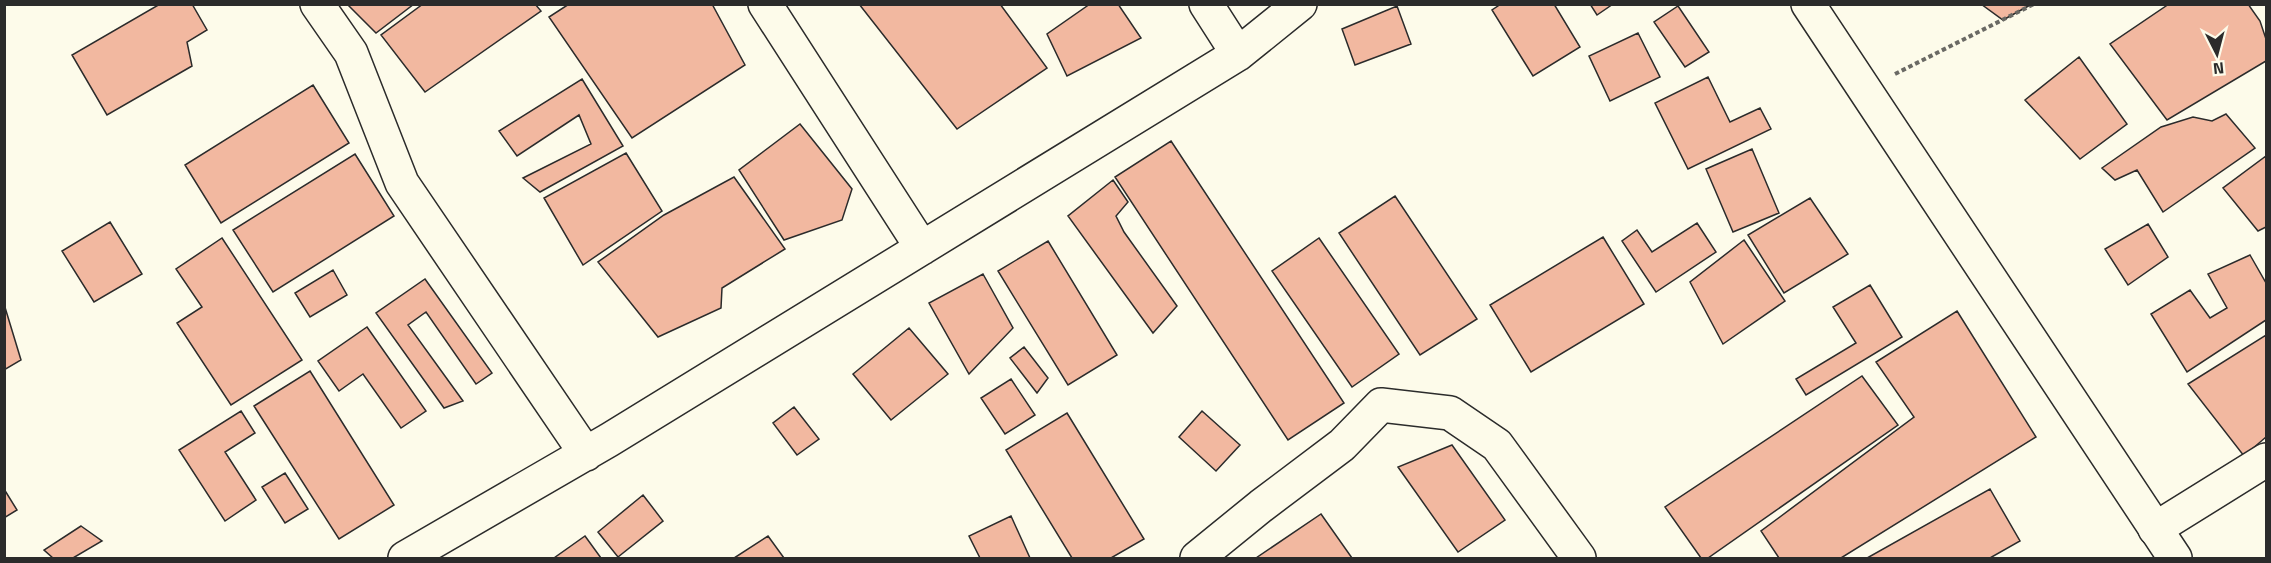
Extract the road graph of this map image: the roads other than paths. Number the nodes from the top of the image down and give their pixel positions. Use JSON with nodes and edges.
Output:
{"nodes":[{"id":1,"x":317,"y":4,"type":"edge"},
{"id":2,"x":765,"y":4,"type":"edge"},
{"id":3,"x":1206,"y":4,"type":"edge"},
{"id":4,"x":1300,"y":4,"type":"edge"},
{"id":5,"x":1808,"y":4,"type":"edge"},
{"id":6,"x":1238,"y":54,"type":"junction"},
{"id":7,"x":922,"y":248,"type":"junction"},
{"id":8,"x":586,"y":454,"type":"junction"},
{"id":9,"x":2266,"y":460,"type":"edge"},
{"id":10,"x":2155,"y":529,"type":"junction"},
{"id":11,"x":405,"y":558,"type":"edge"},
{"id":12,"x":1197,"y":558,"type":"edge"},
{"id":13,"x":1579,"y":558,"type":"edge"},
{"id":14,"x":2175,"y":558,"type":"edge"}],
"edges":[{"from":1,"to":8,"type":"main road"},
{"from":2,"to":7,"type":"main road"},
{"from":3,"to":6,"type":"main road"},
{"from":4,"to":6,"type":"main road"},
{"from":5,"to":10,"type":"main road"},
{"from":6,"to":7,"type":"main road"},
{"from":7,"to":8,"type":"main road"},
{"from":8,"to":11,"type":"main road"},
{"from":9,"to":10,"type":"main road"},
{"from":10,"to":14,"type":"main road"},
{"from":12,"to":13,"type":"main road"}]}
